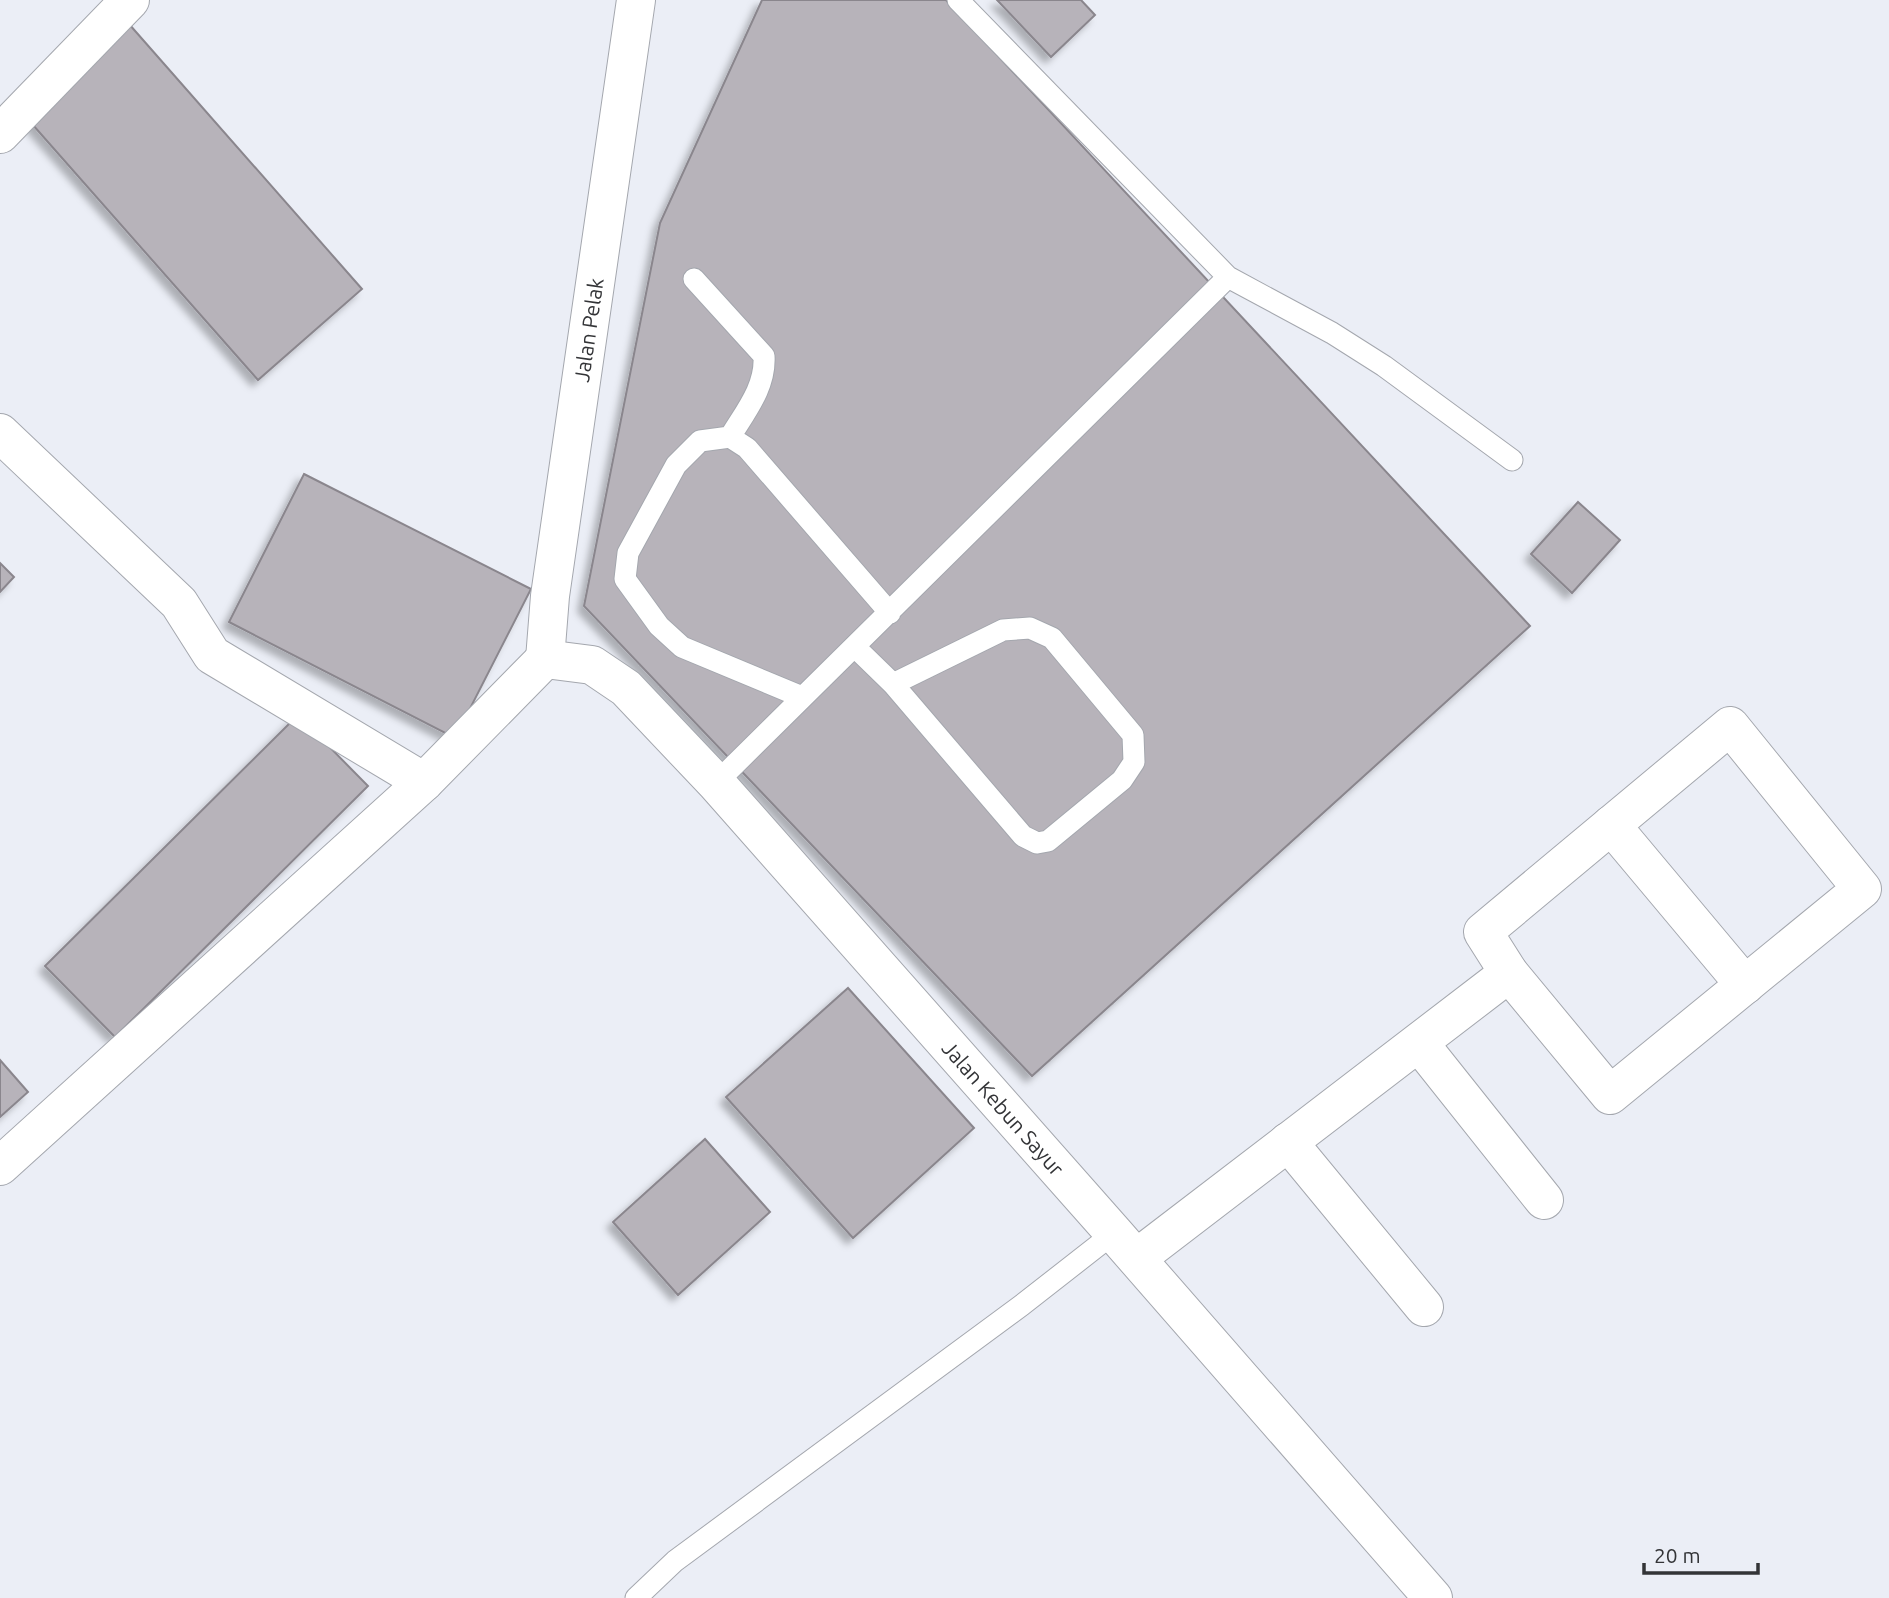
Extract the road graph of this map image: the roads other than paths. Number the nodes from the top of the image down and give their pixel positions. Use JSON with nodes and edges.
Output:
{"nodes":[{"id":1,"x":130,"y":0,"type":"edge"},
{"id":2,"x":636,"y":0,"type":"edge"},
{"id":3,"x":958,"y":0,"type":"edge"},
{"id":4,"x":0,"y":134,"type":"edge"},
{"id":5,"x":1228,"y":277,"type":"junction"},
{"id":6,"x":694,"y":279,"type":"dead end"},
{"id":7,"x":0,"y":433,"type":"edge"},
{"id":8,"x":730,"y":437,"type":"junction"},
{"id":9,"x":1512,"y":460,"type":"dead end"},
{"id":10,"x":890,"y":613,"type":"junction"},
{"id":11,"x":855,"y":647,"type":"junction"},
{"id":12,"x":545,"y":659,"type":"junction"},
{"id":13,"x":893,"y":684,"type":"junction"},
{"id":14,"x":802,"y":697,"type":"junction"},
{"id":15,"x":424,"y":782,"type":"junction"},
{"id":16,"x":716,"y":783,"type":"junction"},
{"id":17,"x":1611,"y":825,"type":"junction"},
{"id":18,"x":1509,"y":973,"type":"junction"},
{"id":19,"x":1745,"y":985,"type":"junction"},
{"id":20,"x":1419,"y":1042,"type":"junction"},
{"id":21,"x":1288,"y":1142,"type":"junction"},
{"id":22,"x":0,"y":1166,"type":"edge"},
{"id":23,"x":1544,"y":1200,"type":"dead end"},
{"id":24,"x":1125,"y":1246,"type":"junction"},
{"id":25,"x":1424,"y":1307,"type":"dead end"},
{"id":26,"x":636,"y":1598,"type":"edge"},
{"id":27,"x":1433,"y":1598,"type":"edge"}],
"edges":[{"from":1,"to":4,"type":"street"},
{"from":2,"to":12,"type":"street","name":"Jalan Pelak"},
{"from":3,"to":5,"type":"lane"},
{"from":5,"to":9,"type":"lane"},
{"from":5,"to":10,"type":"lane"},
{"from":6,"to":8,"type":"lane"},
{"from":7,"to":15,"type":"street"},
{"from":8,"to":10,"type":"lane"},
{"from":8,"to":14,"type":"lane"},
{"from":10,"to":11,"type":"lane"},
{"from":11,"to":13,"type":"lane"},
{"from":11,"to":14,"type":"lane"},
{"from":12,"to":15,"type":"street"},
{"from":12,"to":16,"type":"street","name":"Jalan Kebun Sayur"},
{"from":13,"to":13,"type":"lane"},
{"from":14,"to":16,"type":"lane"},
{"from":15,"to":22,"type":"street"},
{"from":16,"to":24,"type":"street","name":"Jalan Kebun Sayur"},
{"from":17,"to":18,"type":"street"},
{"from":17,"to":19,"type":"street"},
{"from":17,"to":19,"type":"street"},
{"from":18,"to":19,"type":"street"},
{"from":18,"to":20,"type":"street"},
{"from":20,"to":21,"type":"street"},
{"from":20,"to":23,"type":"street"},
{"from":21,"to":24,"type":"street"},
{"from":21,"to":25,"type":"street"},
{"from":24,"to":26,"type":"lane"},
{"from":24,"to":27,"type":"street","name":"Jalan Kebun Sayur"}]}
